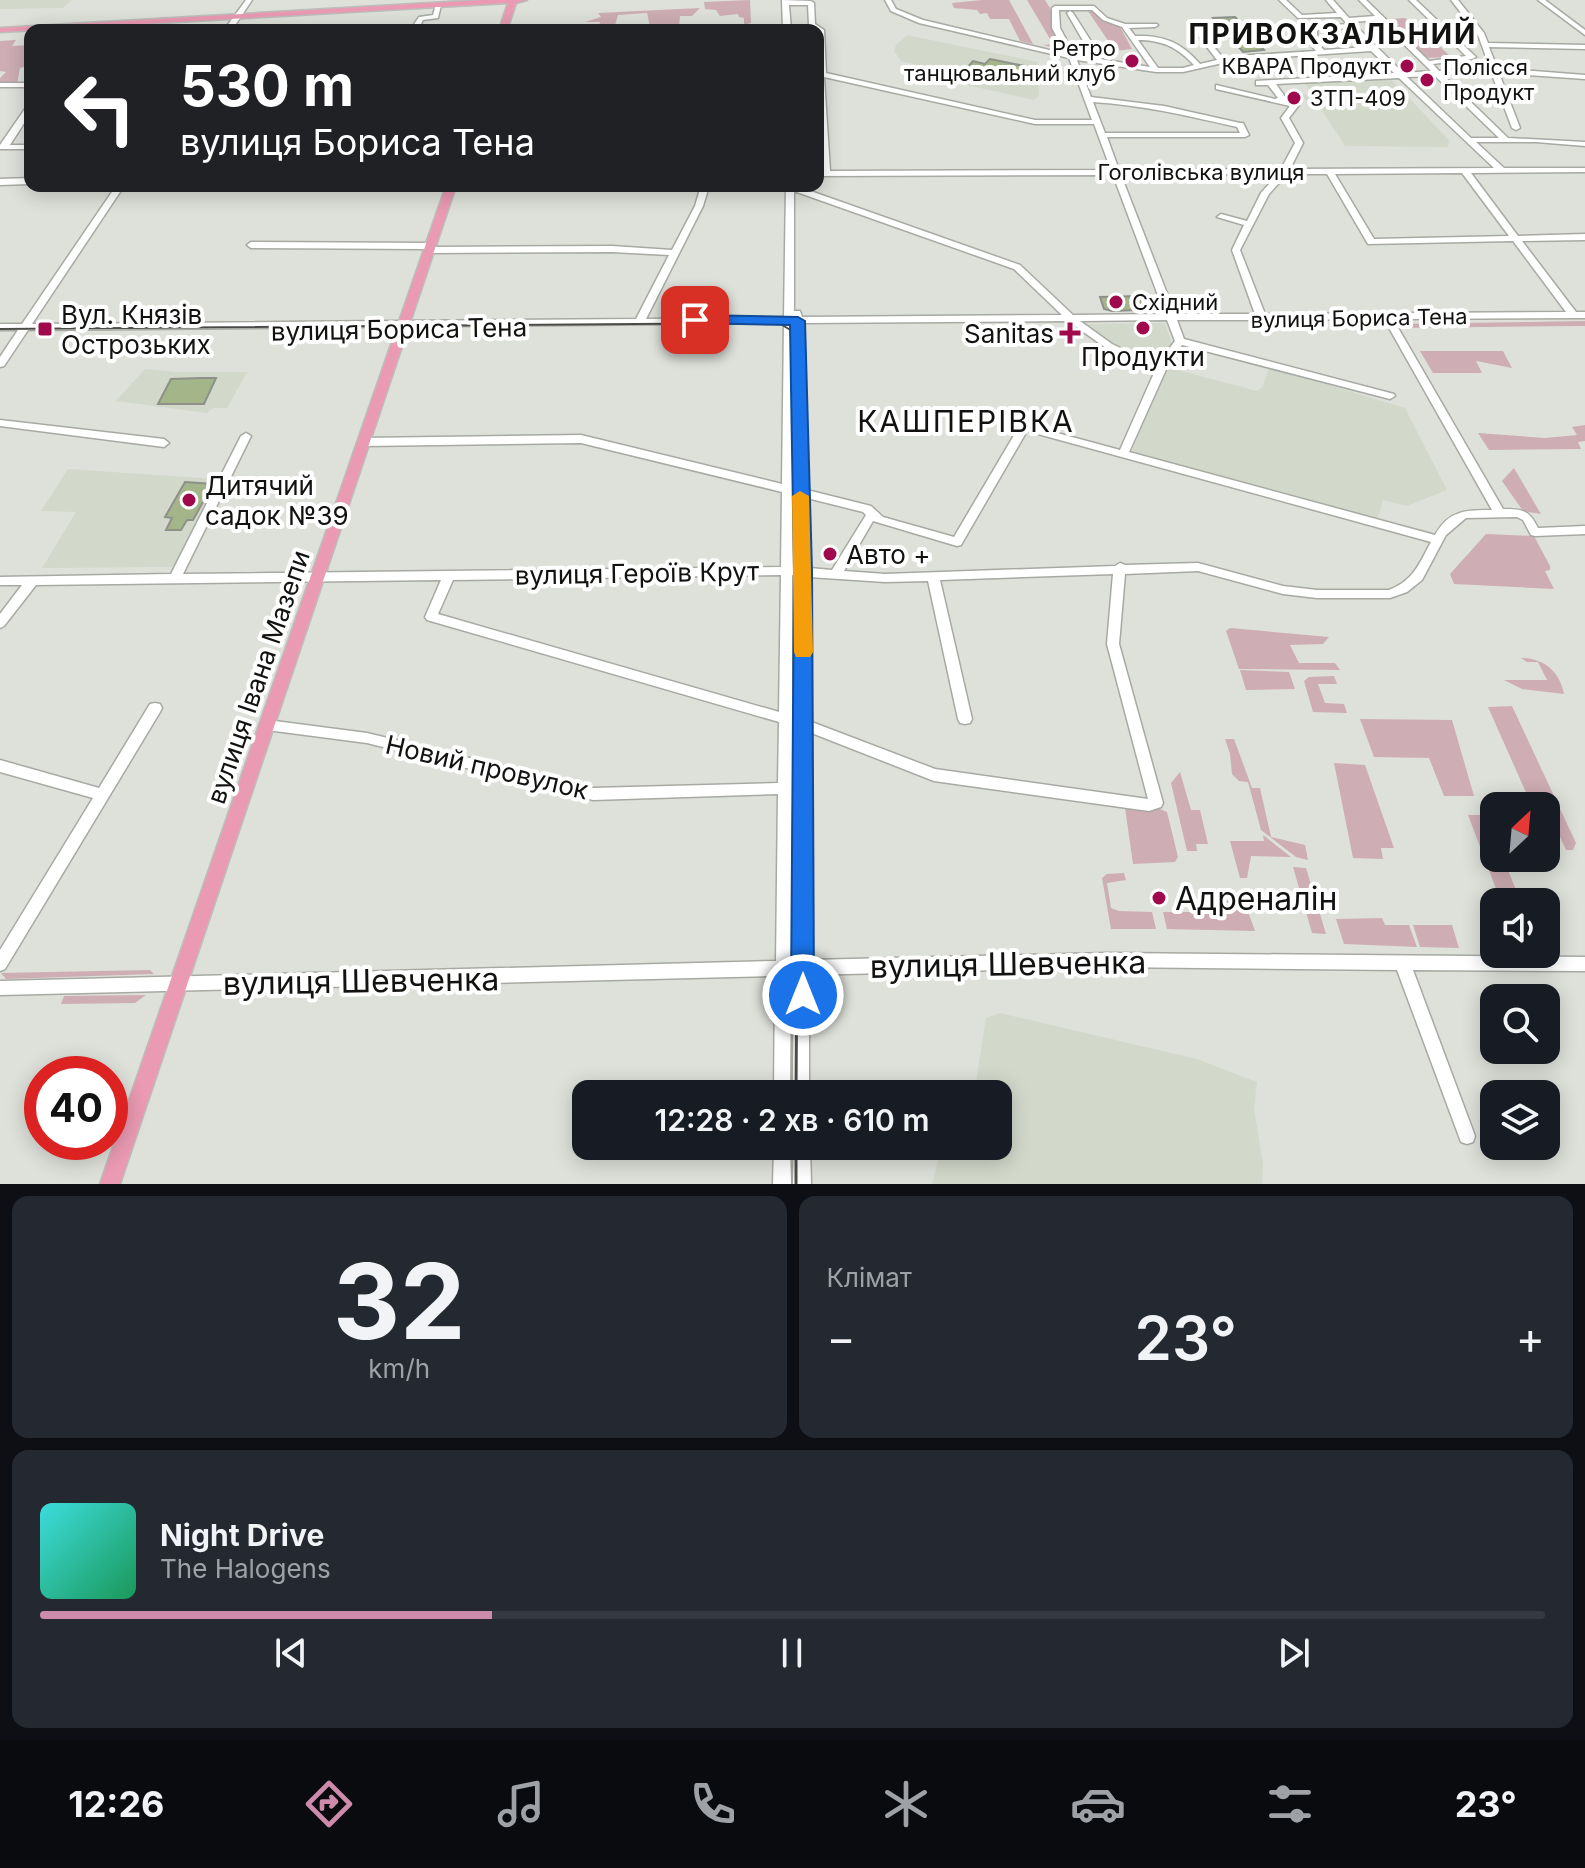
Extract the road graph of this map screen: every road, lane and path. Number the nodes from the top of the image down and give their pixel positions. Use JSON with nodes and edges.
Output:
{"nodes":[{"id":1,"x":249,"y":0,"type":"edge"},
{"id":2,"x":491,"y":0,"type":"edge"},
{"id":3,"x":513,"y":0,"type":"edge"},
{"id":4,"x":523,"y":0,"type":"edge"},
{"id":5,"x":888,"y":0,"type":"edge"},
{"id":6,"x":1282,"y":0,"type":"edge"},
{"id":7,"x":1329,"y":0,"type":"edge"},
{"id":8,"x":1362,"y":0,"type":"edge"},
{"id":9,"x":1412,"y":0,"type":"edge"},
{"id":10,"x":1454,"y":0,"type":"edge"},
{"id":11,"x":1541,"y":0,"type":"edge"},
{"id":12,"x":784,"y":1,"type":"edge"},
{"id":13,"x":398,"y":3,"type":"edge"},
{"id":14,"x":438,"y":5,"type":"junction"},
{"id":15,"x":1070,"y":13,"type":"dead end"},
{"id":16,"x":238,"y":15,"type":"junction"},
{"id":17,"x":1381,"y":18,"type":"junction"},
{"id":18,"x":1347,"y":21,"type":"junction"},
{"id":19,"x":85,"y":24,"type":"edge"},
{"id":20,"x":138,"y":24,"type":"edge"},
{"id":21,"x":232,"y":24,"type":"edge"},
{"id":22,"x":418,"y":24,"type":"edge"},
{"id":23,"x":505,"y":24,"type":"edge"},
{"id":24,"x":785,"y":24,"type":"edge"},
{"id":25,"x":812,"y":24,"type":"edge"},
{"id":26,"x":1192,"y":24,"type":"dead end"},
{"id":27,"x":1155,"y":25,"type":"dead end"},
{"id":28,"x":1124,"y":26,"type":"junction"},
{"id":29,"x":24,"y":28,"type":"edge"},
{"id":30,"x":0,"y":29,"type":"edge"},
{"id":31,"x":24,"y":29,"type":"edge"},
{"id":32,"x":1585,"y":33,"type":"edge"},
{"id":33,"x":1132,"y":38,"type":"junction"},
{"id":34,"x":1485,"y":45,"type":"junction"},
{"id":35,"x":1585,"y":47,"type":"edge"},
{"id":36,"x":1373,"y":49,"type":"junction"},
{"id":37,"x":1322,"y":52,"type":"junction"},
{"id":38,"x":1072,"y":57,"type":"junction"},
{"id":39,"x":1221,"y":60,"type":"junction"},
{"id":40,"x":1427,"y":63,"type":"junction"},
{"id":41,"x":1198,"y":66,"type":"junction"},
{"id":42,"x":1156,"y":70,"type":"junction"},
{"id":43,"x":1495,"y":70,"type":"junction"},
{"id":44,"x":1437,"y":73,"type":"junction"},
{"id":45,"x":824,"y":74,"type":"edge"},
{"id":46,"x":1399,"y":74,"type":"junction"},
{"id":47,"x":1585,"y":77,"type":"edge"},
{"id":48,"x":1259,"y":83,"type":"dead end"},
{"id":49,"x":1271,"y":83,"type":"junction"},
{"id":50,"x":0,"y":85,"type":"edge"},
{"id":51,"x":24,"y":85,"type":"edge"},
{"id":52,"x":1219,"y":87,"type":"dead end"},
{"id":53,"x":1088,"y":99,"type":"junction"},
{"id":54,"x":1283,"y":100,"type":"junction"},
{"id":55,"x":24,"y":116,"type":"edge"},
{"id":56,"x":1097,"y":122,"type":"junction"},
{"id":57,"x":1516,"y":128,"type":"dead end"},
{"id":58,"x":1102,"y":135,"type":"junction"},
{"id":59,"x":1470,"y":140,"type":"junction"},
{"id":60,"x":1506,"y":140,"type":"junction"},
{"id":61,"x":1585,"y":144,"type":"edge"},
{"id":62,"x":2,"y":147,"type":"edge"},
{"id":63,"x":24,"y":147,"type":"edge"},
{"id":64,"x":1501,"y":170,"type":"junction"},
{"id":65,"x":1585,"y":170,"type":"edge"},
{"id":66,"x":1329,"y":171,"type":"junction"},
{"id":67,"x":1465,"y":171,"type":"junction"},
{"id":68,"x":1284,"y":172,"type":"junction"},
{"id":69,"x":1115,"y":173,"type":"junction"},
{"id":70,"x":824,"y":174,"type":"edge"},
{"id":71,"x":24,"y":181,"type":"edge"},
{"id":72,"x":0,"y":182,"type":"edge"},
{"id":73,"x":116,"y":192,"type":"edge"},
{"id":74,"x":449,"y":192,"type":"edge"},
{"id":75,"x":703,"y":192,"type":"edge"},
{"id":76,"x":794,"y":192,"type":"edge"},
{"id":77,"x":808,"y":192,"type":"edge"},
{"id":78,"x":1221,"y":217,"type":"dead end"},
{"id":79,"x":1249,"y":224,"type":"junction"},
{"id":80,"x":1515,"y":237,"type":"junction"},
{"id":81,"x":1585,"y":237,"type":"edge"},
{"id":82,"x":251,"y":245,"type":"dead end"},
{"id":83,"x":430,"y":248,"type":"junction"},
{"id":84,"x":674,"y":253,"type":"junction"},
{"id":85,"x":1580,"y":316,"type":"edge"},
{"id":86,"x":1388,"y":318,"type":"junction"},
{"id":87,"x":1171,"y":319,"type":"junction"},
{"id":88,"x":1262,"y":319,"type":"junction"},
{"id":89,"x":1073,"y":320,"type":"junction"},
{"id":90,"x":792,"y":321,"type":"junction"},
{"id":91,"x":639,"y":323,"type":"junction"},
{"id":92,"x":403,"y":326,"type":"junction"},
{"id":93,"x":0,"y":327,"type":"edge"},
{"id":94,"x":24,"y":330,"type":"junction"},
{"id":95,"x":0,"y":333,"type":"edge"},
{"id":96,"x":1180,"y":341,"type":"junction"},
{"id":97,"x":1164,"y":362,"type":"junction"},
{"id":98,"x":0,"y":364,"type":"edge"},
{"id":99,"x":1390,"y":396,"type":"dead end"},
{"id":100,"x":0,"y":423,"type":"edge"},
{"id":101,"x":246,"y":436,"type":"dead end"},
{"id":102,"x":364,"y":442,"type":"junction"},
{"id":103,"x":164,"y":443,"type":"dead end"},
{"id":104,"x":1123,"y":454,"type":"junction"},
{"id":105,"x":794,"y":492,"type":"junction"},
{"id":106,"x":1499,"y":512,"type":"junction"},
{"id":107,"x":872,"y":514,"type":"junction"},
{"id":108,"x":1585,"y":530,"type":"edge"},
{"id":109,"x":1437,"y":540,"type":"junction"},
{"id":110,"x":1120,"y":567,"type":"junction"},
{"id":111,"x":795,"y":571,"type":"junction"},
{"id":112,"x":837,"y":572,"type":"junction"},
{"id":113,"x":449,"y":575,"type":"junction"},
{"id":114,"x":320,"y":576,"type":"junction"},
{"id":115,"x":933,"y":576,"type":"junction"},
{"id":116,"x":175,"y":578,"type":"junction"},
{"id":117,"x":0,"y":581,"type":"edge"},
{"id":118,"x":32,"y":581,"type":"junction"},
{"id":119,"x":0,"y":623,"type":"edge"},
{"id":120,"x":155,"y":708,"type":"dead end"},
{"id":121,"x":965,"y":719,"type":"dead end"},
{"id":122,"x":788,"y":722,"type":"junction"},
{"id":123,"x":803,"y":724,"type":"junction"},
{"id":124,"x":267,"y":725,"type":"junction"},
{"id":125,"x":0,"y":766,"type":"edge"},
{"id":126,"x":786,"y":788,"type":"junction"},
{"id":127,"x":803,"y":788,"type":"junction"},
{"id":128,"x":101,"y":794,"type":"junction"},
{"id":129,"x":0,"y":964,"type":"edge"},
{"id":130,"x":1403,"y":964,"type":"junction"},
{"id":131,"x":1585,"y":964,"type":"edge"},
{"id":132,"x":802,"y":969,"type":"junction"},
{"id":133,"x":785,"y":970,"type":"junction"},
{"id":134,"x":176,"y":986,"type":"junction"},
{"id":135,"x":0,"y":988,"type":"edge"},
{"id":136,"x":782,"y":1080,"type":"edge"},
{"id":137,"x":801,"y":1080,"type":"edge"},
{"id":138,"x":1467,"y":1136,"type":"dead end"},
{"id":139,"x":782,"y":1160,"type":"edge"},
{"id":140,"x":802,"y":1160,"type":"edge"},
{"id":141,"x":110,"y":1184,"type":"edge"},
{"id":142,"x":782,"y":1184,"type":"edge"},
{"id":143,"x":802,"y":1184,"type":"edge"}],
"edges":[{"from":1,"to":16,"type":"street"},
{"from":2,"to":13,"type":"main road"},
{"from":3,"to":4,"type":"main road"},
{"from":3,"to":14,"type":"main road"},
{"from":3,"to":23,"type":"main road"},
{"from":5,"to":38,"type":"street"},
{"from":6,"to":18,"type":"street"},
{"from":7,"to":18,"type":"street"},
{"from":8,"to":17,"type":"street"},
{"from":9,"to":40,"type":"street"},
{"from":10,"to":34,"type":"street"},
{"from":11,"to":32,"type":"street"},
{"from":12,"to":24,"type":"street"},
{"from":12,"to":25,"type":"street"},
{"from":13,"to":16,"type":"main road"},
{"from":14,"to":16,"type":"main road"},
{"from":14,"to":22,"type":"street"},
{"from":15,"to":38,"type":"street"},
{"from":16,"to":19,"type":"main road"},
{"from":16,"to":20,"type":"main road"},
{"from":16,"to":21,"type":"street"},
{"from":17,"to":18,"type":"street"},
{"from":17,"to":40,"type":"street"},
{"from":18,"to":36,"type":"street"},
{"from":18,"to":37,"type":"street"},
{"from":26,"to":39,"type":"street"},
{"from":27,"to":28,"type":"street"},
{"from":28,"to":33,"type":"street"},
{"from":28,"to":38,"type":"street"},
{"from":29,"to":30,"type":"main road"},
{"from":30,"to":31,"type":"main road"},
{"from":33,"to":41,"type":"street"},
{"from":33,"to":42,"type":"street"},
{"from":34,"to":35,"type":"street"},
{"from":34,"to":43,"type":"street"},
{"from":36,"to":37,"type":"street"},
{"from":36,"to":46,"type":"street"},
{"from":37,"to":39,"type":"street"},
{"from":38,"to":42,"type":"street"},
{"from":38,"to":53,"type":"street"},
{"from":39,"to":41,"type":"street"},
{"from":40,"to":44,"type":"street"},
{"from":41,"to":42,"type":"street"},
{"from":43,"to":44,"type":"street"},
{"from":43,"to":47,"type":"street"},
{"from":43,"to":57,"type":"street"},
{"from":44,"to":46,"type":"street"},
{"from":44,"to":60,"type":"street"},
{"from":45,"to":56,"type":"street"},
{"from":46,"to":49,"type":"street"},
{"from":46,"to":59,"type":"street"},
{"from":48,"to":49,"type":"street"},
{"from":49,"to":54,"type":"street"},
{"from":50,"to":51,"type":"street"},
{"from":52,"to":54,"type":"street"},
{"from":53,"to":56,"type":"street"},
{"from":53,"to":58,"type":"street"},
{"from":54,"to":68,"type":"street"},
{"from":55,"to":62,"type":"street"},
{"from":56,"to":58,"type":"street"},
{"from":58,"to":69,"type":"street"},
{"from":59,"to":60,"type":"street"},
{"from":59,"to":64,"type":"street"},
{"from":60,"to":61,"type":"street"},
{"from":62,"to":63,"type":"street"},
{"from":64,"to":65,"type":"street","name":"Гоголівська вулиця"},
{"from":64,"to":67,"type":"street","name":"Гоголівська вулиця"},
{"from":66,"to":67,"type":"street","name":"Гоголівська вулиця"},
{"from":66,"to":68,"type":"street","name":"Гоголівська вулиця"},
{"from":66,"to":80,"type":"street"},
{"from":67,"to":80,"type":"street"},
{"from":68,"to":69,"type":"street","name":"Гоголівська вулиця"},
{"from":68,"to":79,"type":"street"},
{"from":69,"to":70,"type":"street","name":"Гоголівська вулиця"},
{"from":69,"to":87,"type":"street"},
{"from":71,"to":72,"type":"street"},
{"from":73,"to":94,"type":"street"},
{"from":74,"to":83,"type":"main road","name":"вулиця Івана Мазепи"},
{"from":75,"to":84,"type":"street"},
{"from":76,"to":90,"type":"street"},
{"from":77,"to":89,"type":"street"},
{"from":78,"to":79,"type":"street"},
{"from":79,"to":88,"type":"street"},
{"from":80,"to":81,"type":"street"},
{"from":80,"to":85,"type":"street"},
{"from":82,"to":83,"type":"street"},
{"from":83,"to":84,"type":"street"},
{"from":83,"to":92,"type":"main road","name":"вулиця Івана Мазепи"},
{"from":84,"to":91,"type":"street"},
{"from":85,"to":86,"type":"street","name":"вулиця Бориса Тена"},
{"from":86,"to":88,"type":"street","name":"вулиця Бориса Тена"},
{"from":86,"to":106,"type":"street"},
{"from":87,"to":88,"type":"street","name":"вулиця Бориса Тена"},
{"from":87,"to":89,"type":"street","name":"вулиця Бориса Тена"},
{"from":87,"to":96,"type":"street"},
{"from":89,"to":90,"type":"street","name":"вулиця Бориса Тена"},
{"from":89,"to":97,"type":"street"},
{"from":90,"to":91,"type":"street","name":"вулиця Бориса Тена"},
{"from":90,"to":105,"type":"street"},
{"from":91,"to":92,"type":"street","name":"вулиця Бориса Тена"},
{"from":92,"to":94,"type":"street","name":"вулиця Бориса Тена"},
{"from":92,"to":102,"type":"main road","name":"вулиця Івана Мазепи"},
{"from":93,"to":94,"type":"street","name":"вулиця Бориса Тена"},
{"from":94,"to":95,"type":"street","name":"вулиця Бориса Тена"},
{"from":94,"to":98,"type":"street"},
{"from":96,"to":97,"type":"street"},
{"from":96,"to":99,"type":"street"},
{"from":97,"to":104,"type":"street"},
{"from":100,"to":103,"type":"street"},
{"from":101,"to":116,"type":"street"},
{"from":102,"to":105,"type":"street"},
{"from":102,"to":114,"type":"main road","name":"вулиця Івана Мазепи"},
{"from":104,"to":107,"type":"street"},
{"from":104,"to":109,"type":"street"},
{"from":105,"to":107,"type":"street"},
{"from":105,"to":111,"type":"street"},
{"from":106,"to":108,"type":"street"},
{"from":106,"to":109,"type":"street"},
{"from":107,"to":112,"type":"street"},
{"from":109,"to":110,"type":"street","name":"вулиця Героїв Крут"},
{"from":110,"to":115,"type":"street","name":"вулиця Героїв Крут"},
{"from":110,"to":123,"type":"street"},
{"from":111,"to":112,"type":"street","name":"вулиця Героїв Крут"},
{"from":111,"to":113,"type":"street","name":"вулиця Героїв Крут"},
{"from":111,"to":122,"type":"street"},
{"from":111,"to":123,"type":"street"},
{"from":112,"to":115,"type":"street","name":"вулиця Героїв Крут"},
{"from":113,"to":114,"type":"street","name":"вулиця Героїв Крут"},
{"from":113,"to":122,"type":"street"},
{"from":114,"to":116,"type":"street","name":"вулиця Героїв Крут"},
{"from":114,"to":124,"type":"main road","name":"вулиця Івана Мазепи"},
{"from":115,"to":121,"type":"street"},
{"from":116,"to":118,"type":"street","name":"вулиця Героїв Крут"},
{"from":117,"to":118,"type":"street","name":"вулиця Героїв Крут"},
{"from":118,"to":119,"type":"street"},
{"from":120,"to":128,"type":"street"},
{"from":122,"to":123,"type":"street"},
{"from":122,"to":126,"type":"street"},
{"from":123,"to":127,"type":"street"},
{"from":124,"to":126,"type":"street","name":"Новий провулок"},
{"from":124,"to":134,"type":"main road","name":"вулиця Івана Мазепи"},
{"from":125,"to":128,"type":"street"},
{"from":126,"to":127,"type":"street","name":"Новий провулок"},
{"from":126,"to":133,"type":"street"},
{"from":127,"to":132,"type":"street"},
{"from":128,"to":129,"type":"street"},
{"from":130,"to":131,"type":"street","name":"вулиця Шевченка"},
{"from":130,"to":132,"type":"street","name":"вулиця Шевченка"},
{"from":130,"to":138,"type":"street"},
{"from":132,"to":133,"type":"street","name":"вулиця Шевченка"},
{"from":132,"to":137,"type":"street"},
{"from":133,"to":134,"type":"street","name":"вулиця Шевченка"},
{"from":133,"to":136,"type":"street"},
{"from":134,"to":135,"type":"street","name":"вулиця Шевченка"},
{"from":134,"to":141,"type":"main road","name":"вулиця Івана Мазепи"},
{"from":139,"to":142,"type":"street"},
{"from":140,"to":143,"type":"street"}]}
